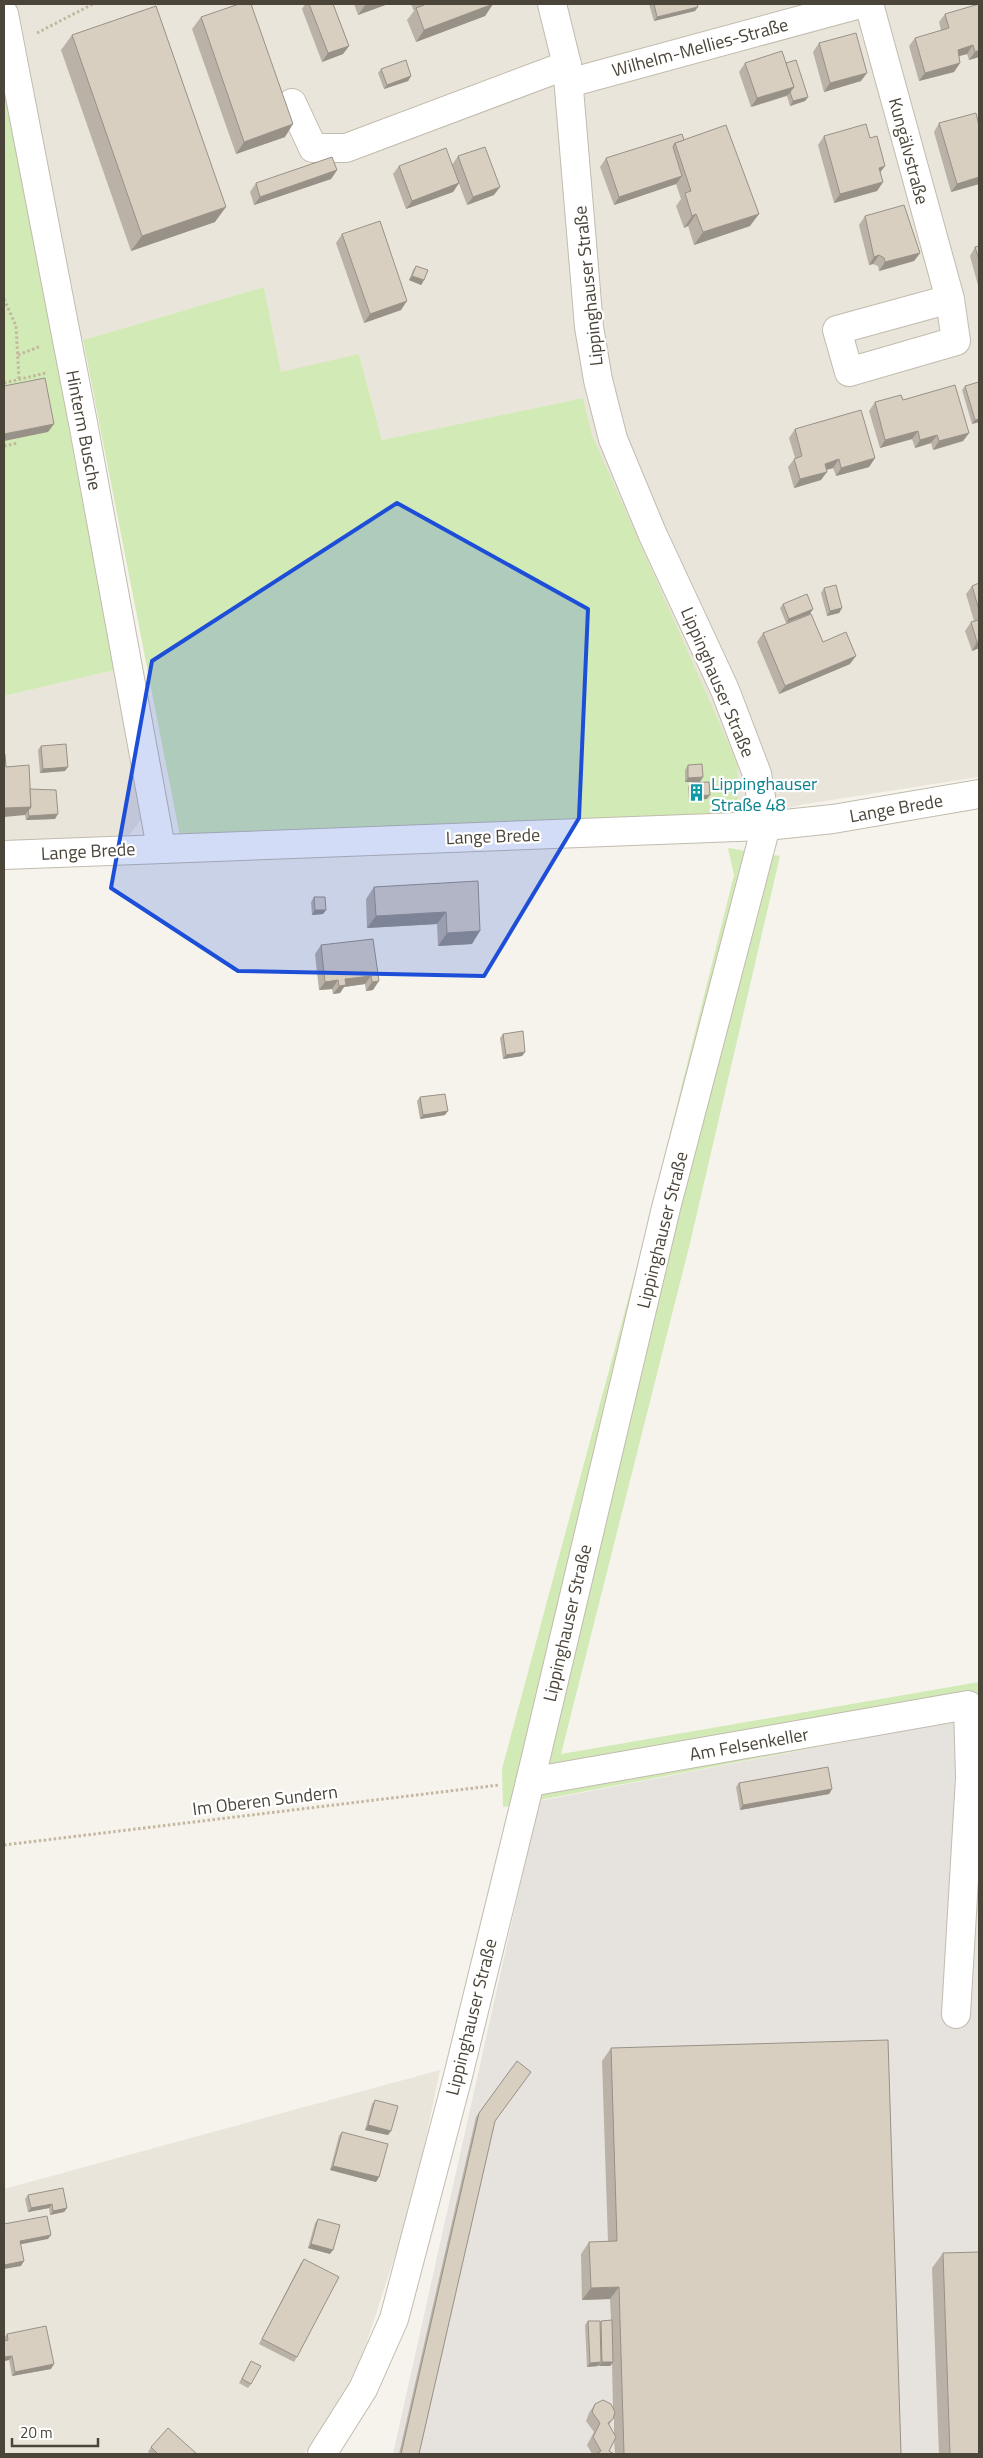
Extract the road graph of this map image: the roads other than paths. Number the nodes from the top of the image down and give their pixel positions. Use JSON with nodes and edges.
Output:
{"nodes":[{"id":1,"x":552,"y":4,"type":"edge"},
{"id":2,"x":860,"y":4,"type":"edge"},
{"id":3,"x":869,"y":4,"type":"edge"},
{"id":4,"x":4,"y":14,"type":"edge"},
{"id":5,"x":568,"y":74,"type":"junction"},
{"id":6,"x":292,"y":103,"type":"dead end"},
{"id":7,"x":950,"y":299,"type":"dead end"},
{"id":8,"x":979,"y":794,"type":"edge"},
{"id":9,"x":766,"y":826,"type":"junction"},
{"id":10,"x":161,"y":848,"type":"junction"},
{"id":11,"x":4,"y":855,"type":"edge"},
{"id":12,"x":974,"y":1777,"type":"edge"},
{"id":13,"x":530,"y":1782,"type":"junction"},
{"id":14,"x":956,"y":2014,"type":"dead end"},
{"id":15,"x":322,"y":2454,"type":"edge"}],
"edges":[{"from":1,"to":5,"type":"street","name":"Lippinghauser Straße"},
{"from":2,"to":5,"type":"street","name":"Wilhelm-Mellies-Straße"},
{"from":3,"to":7,"type":"street","name":"Kungälvstraße"},
{"from":4,"to":10,"type":"street","name":"Hinterm Busche"},
{"from":5,"to":6,"type":"street","name":"Wilhelm-Mellies-Straße"},
{"from":5,"to":9,"type":"street","name":"Lippinghauser Straße"},
{"from":8,"to":9,"type":"street","name":"Lange Brede"},
{"from":9,"to":10,"type":"street","name":"Lange Brede"},
{"from":9,"to":13,"type":"street","name":"Lippinghauser Straße"},
{"from":10,"to":11,"type":"street","name":"Lange Brede"},
{"from":12,"to":13,"type":"street","name":"Am Felsenkeller"},
{"from":12,"to":14,"type":"street"},
{"from":13,"to":15,"type":"street","name":"Lippinghauser Straße"}]}
